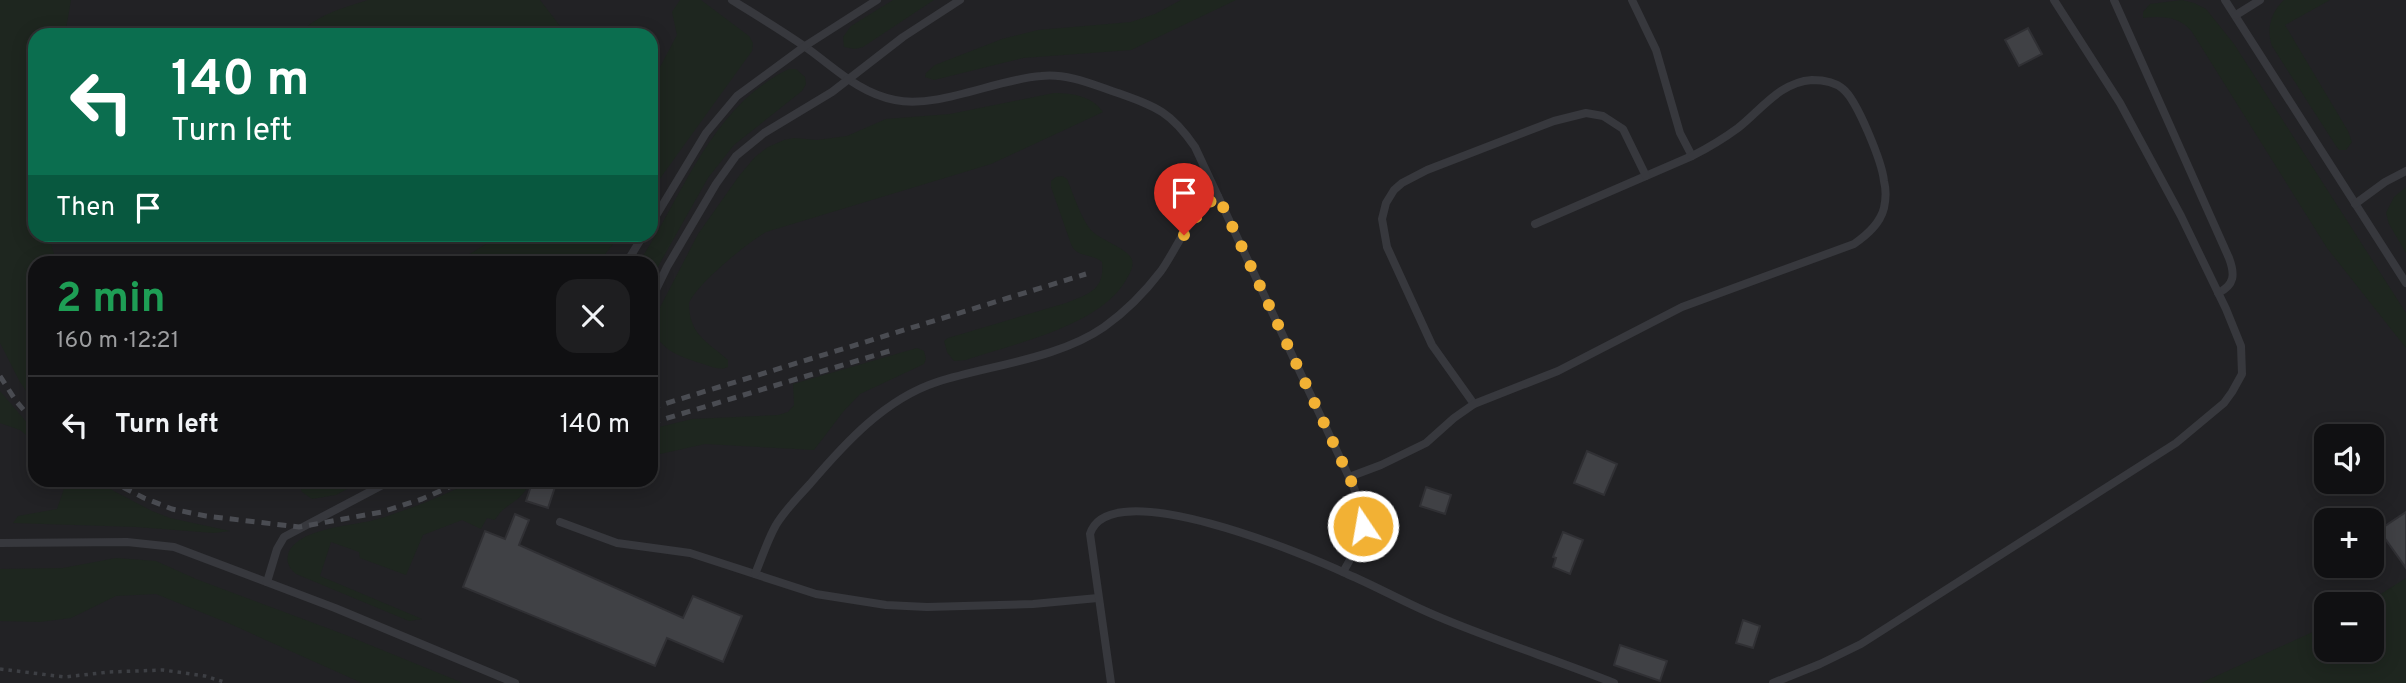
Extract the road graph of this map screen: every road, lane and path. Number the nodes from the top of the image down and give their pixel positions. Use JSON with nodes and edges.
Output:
{"nodes":[{"id":1,"x":732,"y":0,"type":"edge"},
{"id":2,"x":877,"y":0,"type":"edge"},
{"id":3,"x":960,"y":0,"type":"edge"},
{"id":4,"x":1632,"y":0,"type":"edge"},
{"id":5,"x":2054,"y":0,"type":"edge"},
{"id":6,"x":2114,"y":0,"type":"edge"},
{"id":7,"x":2225,"y":0,"type":"edge"},
{"id":8,"x":2260,"y":0,"type":"edge"},
{"id":9,"x":2236,"y":15,"type":"junction"},
{"id":10,"x":805,"y":46,"type":"junction"},
{"id":11,"x":849,"y":80,"type":"junction"},
{"id":12,"x":1692,"y":156,"type":"junction"},
{"id":13,"x":2406,"y":171,"type":"edge"},
{"id":14,"x":1646,"y":176,"type":"junction"},
{"id":15,"x":1218,"y":196,"type":"junction"},
{"id":16,"x":2355,"y":204,"type":"junction"},
{"id":17,"x":658,"y":212,"type":"edge"},
{"id":18,"x":1535,"y":224,"type":"dead end"},
{"id":19,"x":2406,"y":283,"type":"edge"},
{"id":20,"x":658,"y":286,"type":"edge"},
{"id":21,"x":2218,"y":293,"type":"junction"},
{"id":22,"x":1474,"y":404,"type":"junction"},
{"id":23,"x":1349,"y":477,"type":"junction"},
{"id":24,"x":379,"y":487,"type":"edge"},
{"id":25,"x":560,"y":522,"type":"dead end"},
{"id":26,"x":0,"y":543,"type":"edge"},
{"id":27,"x":1343,"y":572,"type":"junction"},
{"id":28,"x":755,"y":574,"type":"junction"},
{"id":29,"x":267,"y":582,"type":"junction"},
{"id":30,"x":1098,"y":598,"type":"junction"},
{"id":31,"x":0,"y":669,"type":"edge"},
{"id":32,"x":227,"y":683,"type":"edge"},
{"id":33,"x":515,"y":683,"type":"edge"},
{"id":34,"x":1111,"y":683,"type":"edge"},
{"id":35,"x":1614,"y":683,"type":"edge"},
{"id":36,"x":1773,"y":683,"type":"edge"}],
"edges":[{"from":1,"to":10,"type":"lane"},
{"from":2,"to":10,"type":"lane"},
{"from":3,"to":11,"type":"lane"},
{"from":4,"to":12,"type":"lane"},
{"from":5,"to":21,"type":"lane"},
{"from":6,"to":21,"type":"lane"},
{"from":7,"to":9,"type":"lane"},
{"from":8,"to":9,"type":"lane"},
{"from":9,"to":16,"type":"lane"},
{"from":10,"to":11,"type":"lane"},
{"from":10,"to":17,"type":"lane"},
{"from":11,"to":15,"type":"lane"},
{"from":11,"to":20,"type":"lane"},
{"from":12,"to":14,"type":"lane"},
{"from":12,"to":22,"type":"lane"},
{"from":13,"to":16,"type":"lane"},
{"from":14,"to":18,"type":"lane"},
{"from":14,"to":22,"type":"lane"},
{"from":15,"to":23,"type":"lane"},
{"from":15,"to":28,"type":"lane"},
{"from":16,"to":19,"type":"lane"},
{"from":21,"to":36,"type":"lane"},
{"from":22,"to":23,"type":"lane"},
{"from":23,"to":27,"type":"lane"},
{"from":24,"to":29,"type":"lane"},
{"from":25,"to":28,"type":"lane"},
{"from":26,"to":29,"type":"lane"},
{"from":27,"to":30,"type":"lane"},
{"from":27,"to":35,"type":"lane"},
{"from":28,"to":30,"type":"lane"},
{"from":29,"to":33,"type":"lane"},
{"from":30,"to":34,"type":"lane"},
{"from":31,"to":32,"type":"path"}]}
